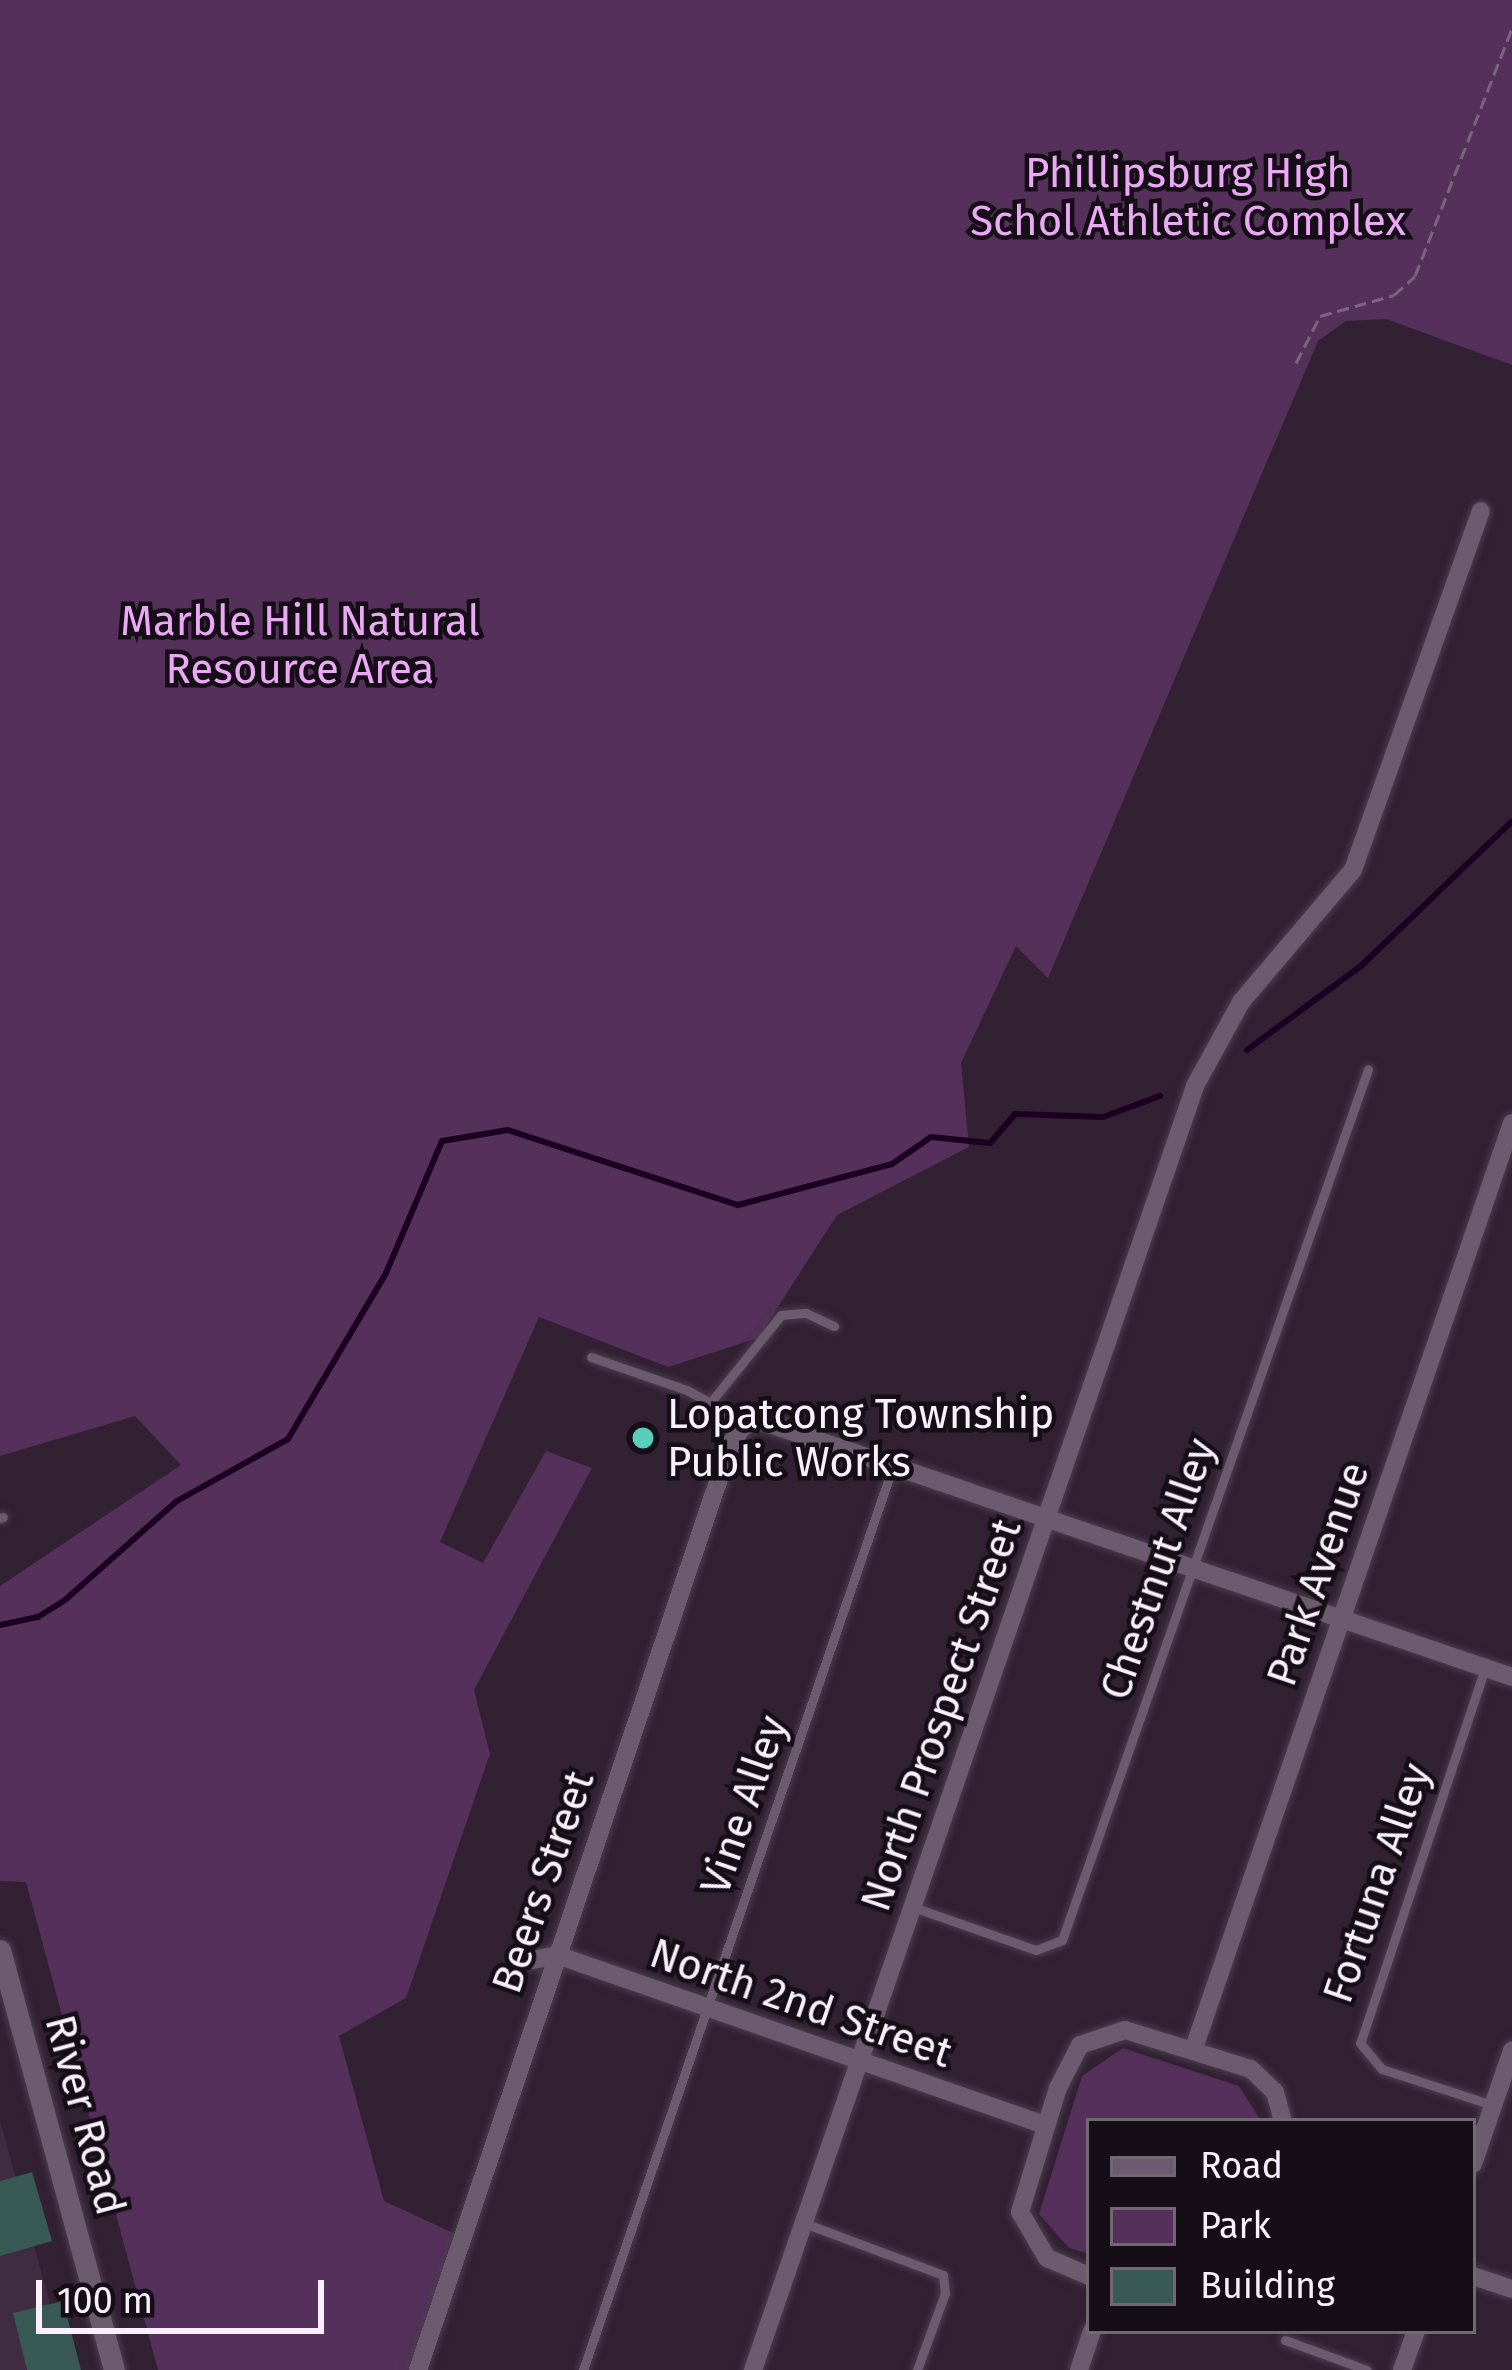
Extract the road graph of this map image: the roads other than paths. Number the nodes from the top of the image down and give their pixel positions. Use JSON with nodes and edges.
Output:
{"nodes":[{"id":1,"x":1481,"y":511,"type":"dead end"},
{"id":2,"x":1368,"y":1069,"type":"dead end"},
{"id":3,"x":1512,"y":1124,"type":"edge"},
{"id":4,"x":833,"y":1326,"type":"dead end"},
{"id":5,"x":591,"y":1358,"type":"dead end"},
{"id":6,"x":710,"y":1403,"type":"junction"},
{"id":7,"x":746,"y":1423,"type":"junction"},
{"id":8,"x":893,"y":1466,"type":"junction"},
{"id":9,"x":1047,"y":1518,"type":"junction"},
{"id":10,"x":1191,"y":1567,"type":"junction"},
{"id":11,"x":1341,"y":1618,"type":"junction"},
{"id":12,"x":1485,"y":1668,"type":"junction"},
{"id":13,"x":1512,"y":1677,"type":"edge"},
{"id":14,"x":913,"y":1907,"type":"junction"},
{"id":15,"x":0,"y":1950,"type":"edge"},
{"id":16,"x":557,"y":1954,"type":"junction"},
{"id":17,"x":533,"y":1960,"type":"dead end"},
{"id":18,"x":707,"y":2011,"type":"junction"},
{"id":19,"x":1194,"y":2048,"type":"junction"},
{"id":20,"x":1512,"y":2051,"type":"edge"},
{"id":21,"x":859,"y":2062,"type":"junction"},
{"id":22,"x":1493,"y":2105,"type":"junction"},
{"id":23,"x":1283,"y":2118,"type":"edge"},
{"id":24,"x":1045,"y":2125,"type":"junction"},
{"id":25,"x":1476,"y":2155,"type":"edge"},
{"id":26,"x":804,"y":2223,"type":"junction"},
{"id":27,"x":1086,"y":2275,"type":"edge"},
{"id":28,"x":1476,"y":2277,"type":"edge"},
{"id":29,"x":1512,"y":2289,"type":"edge"},
{"id":30,"x":1091,"y":2334,"type":"edge"},
{"id":31,"x":1415,"y":2334,"type":"edge"},
{"id":32,"x":1285,"y":2340,"type":"dead end"},
{"id":33,"x":114,"y":2370,"type":"edge"},
{"id":34,"x":418,"y":2370,"type":"edge"},
{"id":35,"x":584,"y":2370,"type":"edge"},
{"id":36,"x":753,"y":2370,"type":"edge"},
{"id":37,"x":917,"y":2370,"type":"edge"},
{"id":38,"x":1079,"y":2370,"type":"edge"},
{"id":39,"x":1367,"y":2370,"type":"edge"},
{"id":40,"x":1402,"y":2370,"type":"edge"}],
"edges":[{"from":1,"to":9,"type":"street","name":"North Prospect Street"},
{"from":2,"to":10,"type":"lane","name":"Chestnut Alley"},
{"from":3,"to":11,"type":"street","name":"Park Avenue"},
{"from":4,"to":6,"type":"lane"},
{"from":5,"to":6,"type":"lane"},
{"from":6,"to":7,"type":"lane"},
{"from":7,"to":8,"type":"street"},
{"from":7,"to":16,"type":"street","name":"Beers Street"},
{"from":8,"to":9,"type":"street"},
{"from":8,"to":18,"type":"lane","name":"Vine Alley"},
{"from":9,"to":10,"type":"street"},
{"from":9,"to":14,"type":"street","name":"North Prospect Street"},
{"from":10,"to":11,"type":"street"},
{"from":10,"to":14,"type":"lane","name":"Chestnut Alley"},
{"from":11,"to":12,"type":"street"},
{"from":11,"to":19,"type":"street","name":"Park Avenue"},
{"from":12,"to":13,"type":"street"},
{"from":12,"to":22,"type":"lane","name":"Fortuna Alley"},
{"from":14,"to":21,"type":"street","name":"North Prospect Street"},
{"from":15,"to":33,"type":"street","name":"River Road"},
{"from":16,"to":17,"type":"street"},
{"from":16,"to":18,"type":"street","name":"North 2nd Street"},
{"from":16,"to":34,"type":"street","name":"Beers Street"},
{"from":18,"to":21,"type":"street","name":"North 2nd Street"},
{"from":18,"to":35,"type":"lane","name":"Vine Alley"},
{"from":19,"to":23,"type":"street"},
{"from":19,"to":24,"type":"street"},
{"from":20,"to":22,"type":"street"},
{"from":21,"to":24,"type":"street","name":"North 2nd Street"},
{"from":21,"to":26,"type":"street","name":"North Prospect Street"},
{"from":22,"to":25,"type":"street"},
{"from":24,"to":27,"type":"street"},
{"from":26,"to":36,"type":"street","name":"North Prospect Street"},
{"from":26,"to":37,"type":"lane"},
{"from":28,"to":29,"type":"street"},
{"from":30,"to":38,"type":"street"},
{"from":31,"to":40,"type":"street"},
{"from":32,"to":39,"type":"lane"}]}
